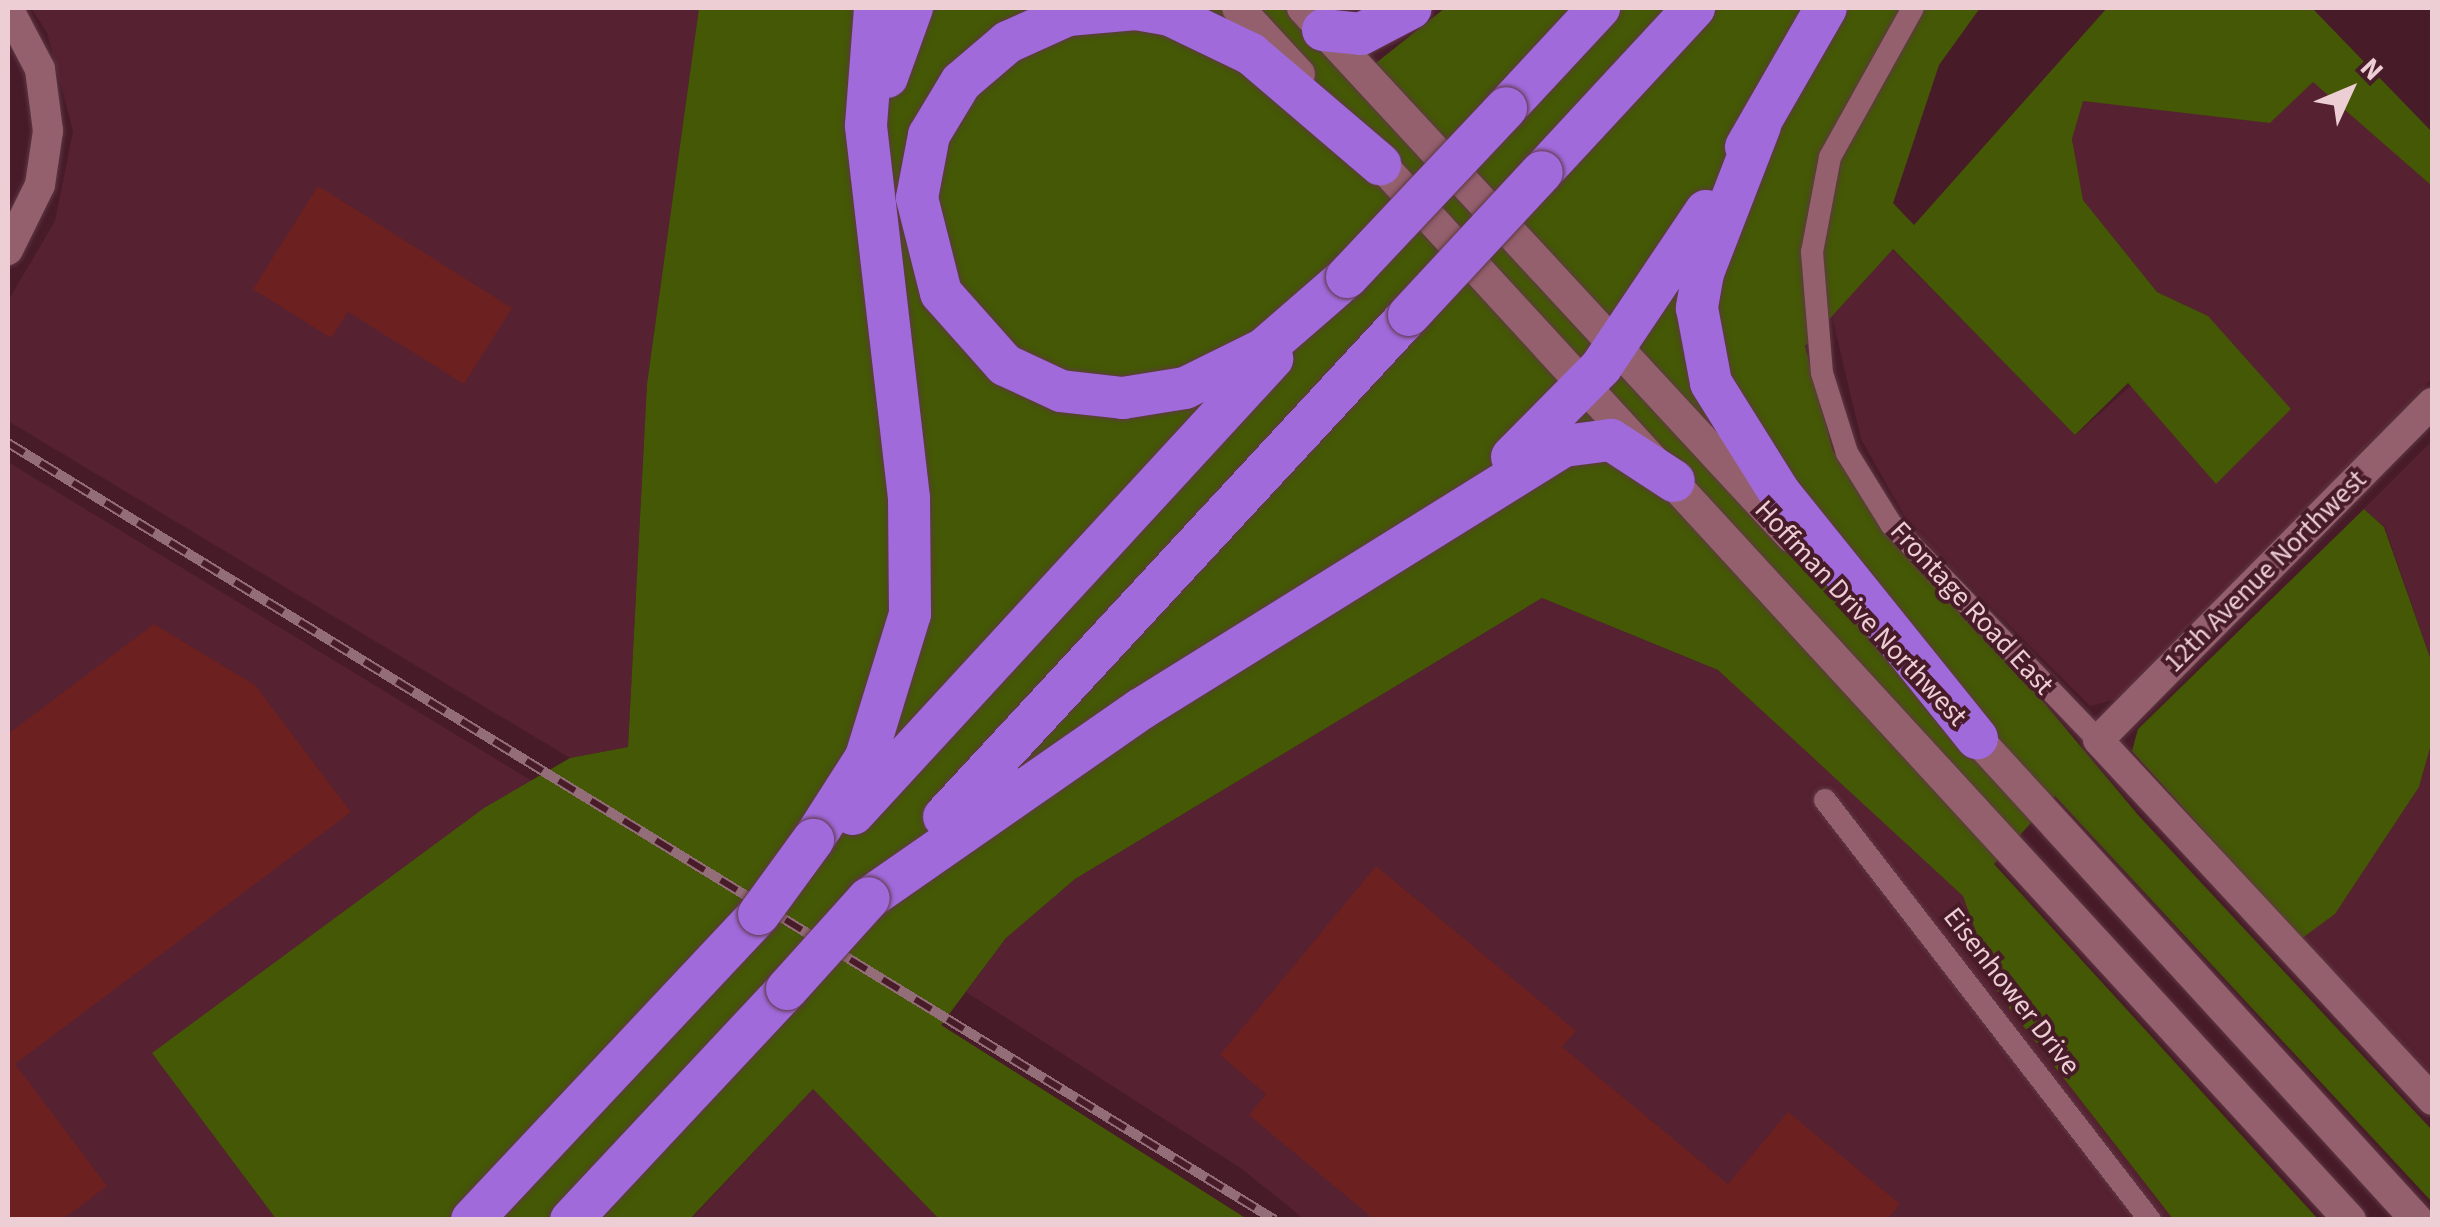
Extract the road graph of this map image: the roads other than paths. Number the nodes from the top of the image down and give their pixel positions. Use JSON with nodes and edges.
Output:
{"nodes":[{"id":1,"x":8,"y":8,"type":"edge"},
{"id":2,"x":875,"y":8,"type":"edge"},
{"id":3,"x":912,"y":8,"type":"edge"},
{"id":4,"x":1238,"y":8,"type":"edge"},
{"id":5,"x":1411,"y":8,"type":"edge"},
{"id":6,"x":1599,"y":8,"type":"edge"},
{"id":7,"x":1694,"y":8,"type":"edge"},
{"id":8,"x":1826,"y":8,"type":"edge"},
{"id":9,"x":1913,"y":8,"type":"edge"},
{"id":10,"x":1313,"y":19,"type":"edge"},
{"id":11,"x":1760,"y":126,"type":"junction"},
{"id":12,"x":1380,"y":164,"type":"junction"},
{"id":13,"x":876,"y":225,"type":"junction"},
{"id":14,"x":8,"y":250,"type":"edge"},
{"id":15,"x":1347,"y":277,"type":"junction"},
{"id":16,"x":1614,"y":347,"type":"junction"},
{"id":17,"x":1585,"y":386,"type":"junction"},
{"id":18,"x":2432,"y":403,"type":"edge"},
{"id":19,"x":1674,"y":480,"type":"junction"},
{"id":20,"x":1385,"y":554,"type":"junction"},
{"id":21,"x":1977,"y":738,"type":"junction"},
{"id":22,"x":2098,"y":740,"type":"junction"},
{"id":23,"x":1825,"y":800,"type":"dead end"},
{"id":24,"x":816,"y":846,"type":"junction"},
{"id":25,"x":869,"y":898,"type":"junction"},
{"id":26,"x":2432,"y":1100,"type":"edge"},
{"id":27,"x":472,"y":1220,"type":"edge"},
{"id":28,"x":571,"y":1220,"type":"edge"},
{"id":29,"x":2150,"y":1220,"type":"edge"},
{"id":30,"x":2352,"y":1220,"type":"edge"},
{"id":31,"x":2418,"y":1220,"type":"edge"}],
"edges":[{"from":1,"to":14,"type":"street"},
{"from":2,"to":13,"type":"highway"},
{"from":3,"to":13,"type":"highway"},
{"from":4,"to":12,"type":"main road","name":"Hoffman Drive Northwest"},
{"from":5,"to":10,"type":"highway"},
{"from":6,"to":15,"type":"highway","bridge":true},
{"from":7,"to":25,"type":"highway","bridge":true},
{"from":8,"to":11,"type":"highway"},
{"from":9,"to":22,"type":"street","name":"Frontage Road East"},
{"from":10,"to":16,"type":"main road","name":"Hoffman Drive Northwest"},
{"from":11,"to":16,"type":"highway"},
{"from":11,"to":21,"type":"highway"},
{"from":12,"to":15,"type":"highway"},
{"from":12,"to":17,"type":"main road","name":"Hoffman Drive Northwest"},
{"from":13,"to":24,"type":"highway"},
{"from":15,"to":24,"type":"highway"},
{"from":16,"to":17,"type":"highway"},
{"from":16,"to":21,"type":"main road","name":"Hoffman Drive Northwest"},
{"from":17,"to":19,"type":"main road","name":"Hoffman Drive Northwest"},
{"from":17,"to":20,"type":"highway"},
{"from":18,"to":22,"type":"street","name":"12th Avenue Northwest"},
{"from":19,"to":20,"type":"highway"},
{"from":19,"to":30,"type":"main road","name":"Hoffman Drive Northwest"},
{"from":20,"to":25,"type":"highway"},
{"from":21,"to":31,"type":"main road","name":"Hoffman Drive Northwest"},
{"from":22,"to":26,"type":"street","name":"Frontage Road East"},
{"from":23,"to":29,"type":"street","name":"Eisenhower Drive"},
{"from":24,"to":27,"type":"highway","bridge":true},
{"from":25,"to":28,"type":"highway","bridge":true}]}
